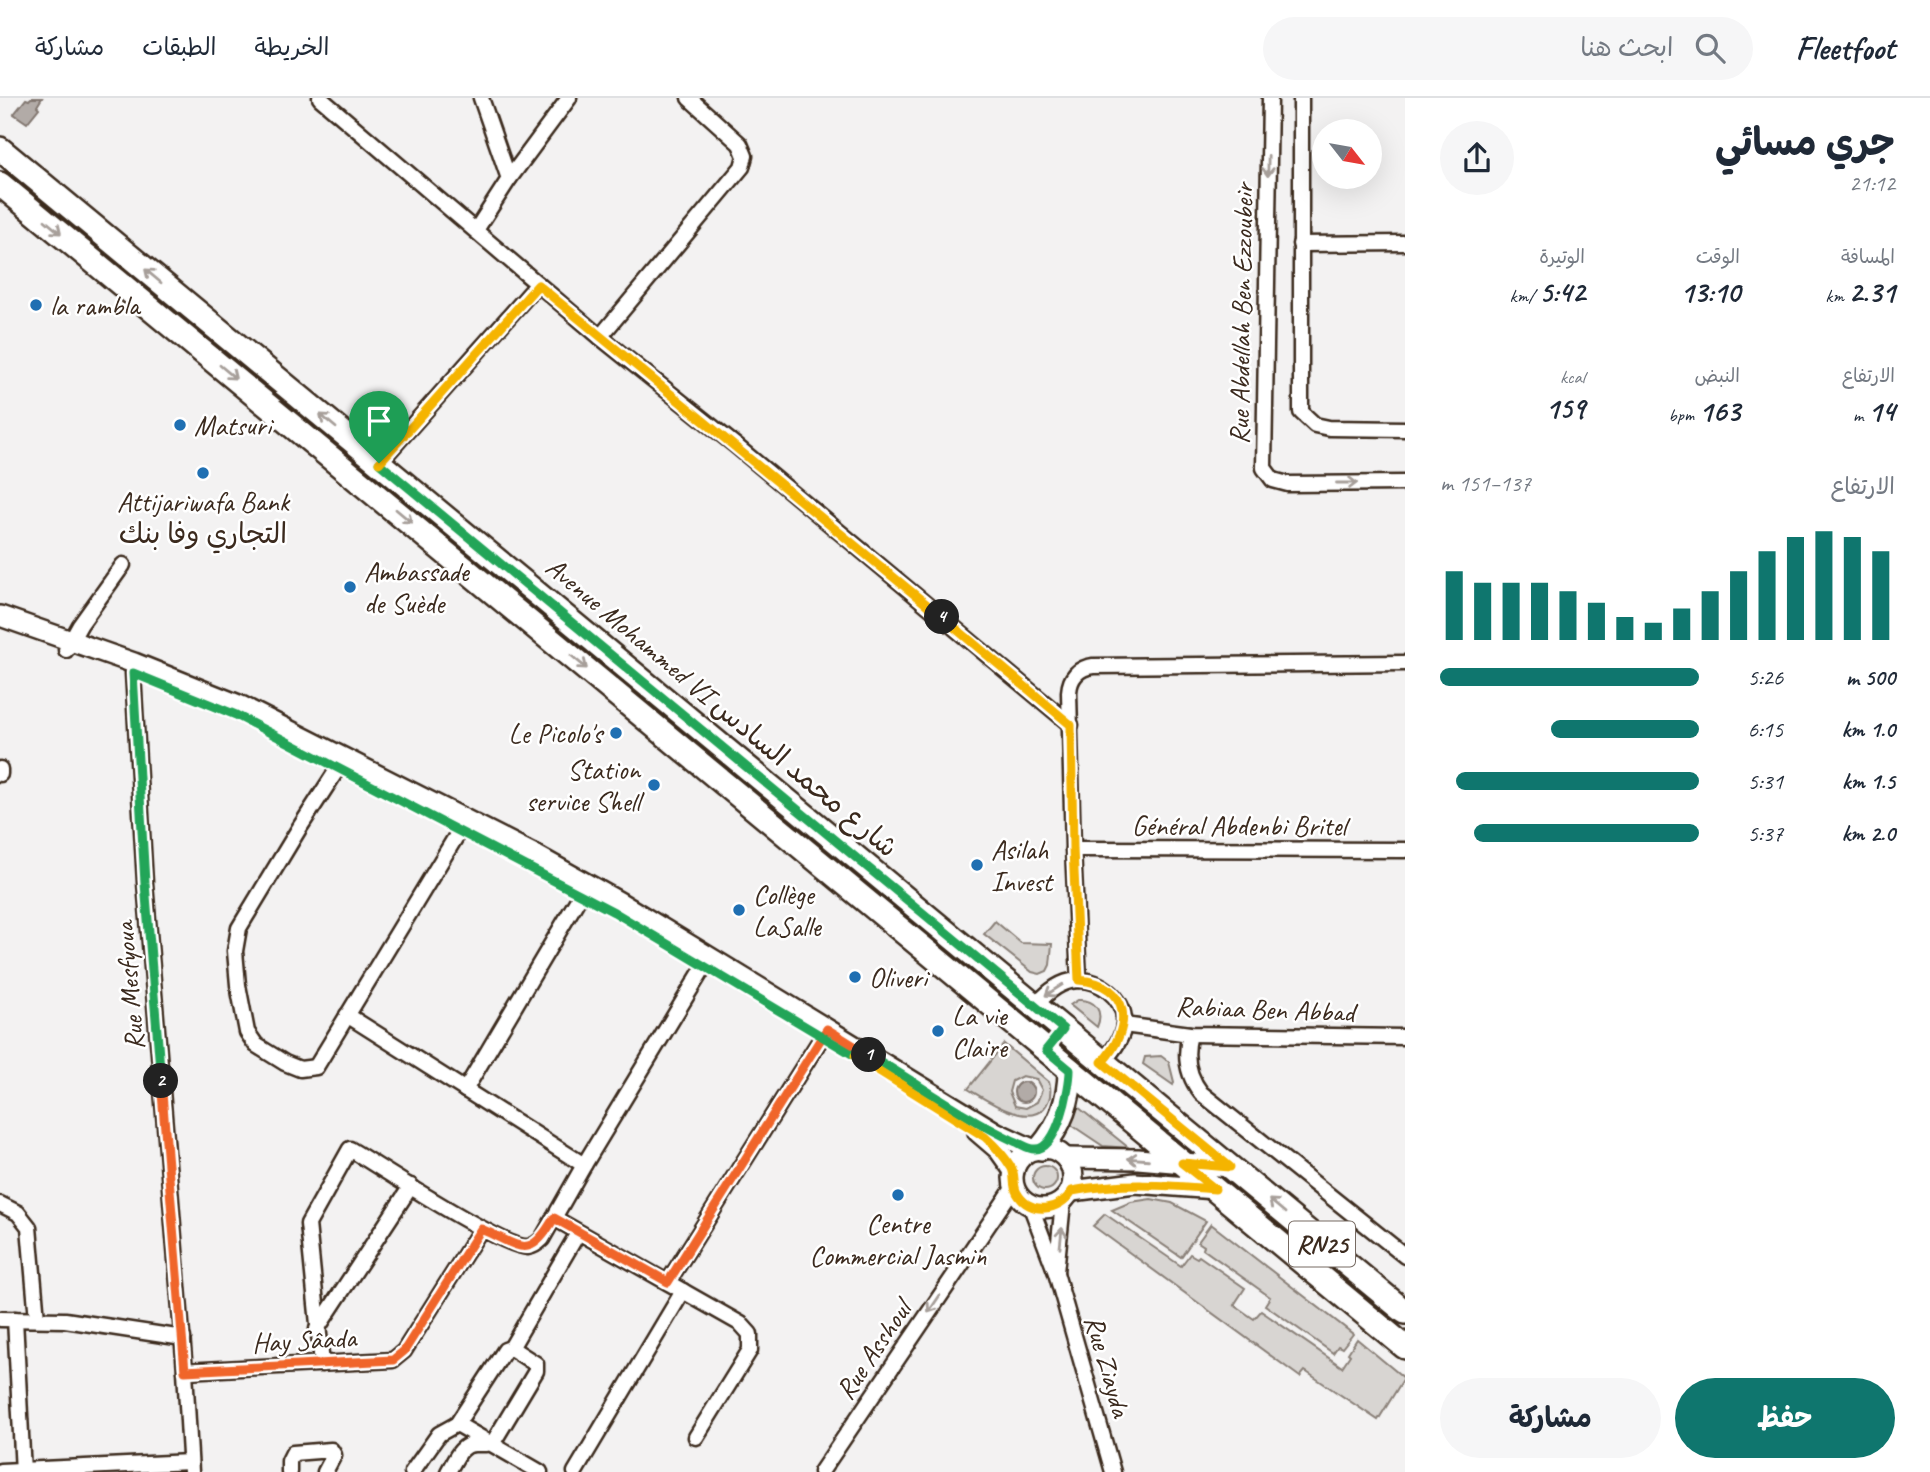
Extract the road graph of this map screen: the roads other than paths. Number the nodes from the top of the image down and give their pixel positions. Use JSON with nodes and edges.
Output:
{"nodes":[{"id":1,"x":320,"y":98,"type":"edge"},
{"id":2,"x":481,"y":98,"type":"edge"},
{"id":3,"x":569,"y":98,"type":"edge"},
{"id":4,"x":1270,"y":98,"type":"edge"},
{"id":5,"x":1301,"y":98,"type":"edge"},
{"id":6,"x":691,"y":99,"type":"edge"},
{"id":7,"x":0,"y":149,"type":"edge"},
{"id":8,"x":509,"y":179,"type":"junction"},
{"id":9,"x":0,"y":184,"type":"edge"},
{"id":10,"x":476,"y":230,"type":"junction"},
{"id":11,"x":1405,"y":243,"type":"edge"},
{"id":12,"x":1300,"y":244,"type":"junction"},
{"id":13,"x":538,"y":285,"type":"junction"},
{"id":14,"x":600,"y":337,"type":"junction"},
{"id":15,"x":1405,"y":429,"type":"edge"},
{"id":16,"x":379,"y":463,"type":"junction"},
{"id":17,"x":1405,"y":483,"type":"edge"},
{"id":18,"x":123,"y":565,"type":"dead end"},
{"id":19,"x":0,"y":616,"type":"edge"},
{"id":20,"x":0,"y":627,"type":"edge"},
{"id":21,"x":68,"y":645,"type":"junction"},
{"id":22,"x":1405,"y":663,"type":"edge"},
{"id":23,"x":134,"y":668,"type":"junction"},
{"id":24,"x":1071,"y":725,"type":"junction"},
{"id":25,"x":341,"y":763,"type":"junction"},
{"id":26,"x":462,"y":825,"type":"junction"},
{"id":27,"x":1073,"y":849,"type":"junction"},
{"id":28,"x":1405,"y":850,"type":"edge"},
{"id":29,"x":584,"y":889,"type":"junction"},
{"id":30,"x":707,"y":961,"type":"junction"},
{"id":31,"x":1079,"y":980,"type":"junction"},
{"id":32,"x":1035,"y":1006,"type":"junction"},
{"id":33,"x":347,"y":1015,"type":"junction"},
{"id":34,"x":1124,"y":1025,"type":"junction"},
{"id":35,"x":1063,"y":1029,"type":"junction"},
{"id":36,"x":824,"y":1033,"type":"junction"},
{"id":37,"x":1190,"y":1034,"type":"junction"},
{"id":38,"x":1405,"y":1037,"type":"edge"},
{"id":39,"x":1046,"y":1050,"type":"junction"},
{"id":40,"x":1102,"y":1062,"type":"junction"},
{"id":41,"x":1070,"y":1070,"type":"junction"},
{"id":42,"x":465,"y":1090,"type":"junction"},
{"id":43,"x":1037,"y":1149,"type":"junction"},
{"id":44,"x":1066,"y":1157,"type":"junction"},
{"id":45,"x":1182,"y":1163,"type":"junction"},
{"id":46,"x":584,"y":1165,"type":"junction"},
{"id":47,"x":1230,"y":1167,"type":"junction"},
{"id":48,"x":1014,"y":1179,"type":"junction"},
{"id":49,"x":411,"y":1186,"type":"junction"},
{"id":50,"x":1215,"y":1189,"type":"junction"},
{"id":51,"x":1067,"y":1197,"type":"junction"},
{"id":52,"x":0,"y":1205,"type":"edge"},
{"id":53,"x":1031,"y":1206,"type":"junction"},
{"id":54,"x":554,"y":1218,"type":"junction"},
{"id":55,"x":481,"y":1229,"type":"junction"},
{"id":56,"x":579,"y":1233,"type":"junction"},
{"id":57,"x":1405,"y":1256,"type":"edge"},
{"id":58,"x":1056,"y":1273,"type":"junction"},
{"id":59,"x":668,"y":1282,"type":"junction"},
{"id":60,"x":683,"y":1291,"type":"junction"},
{"id":61,"x":1405,"y":1312,"type":"edge"},
{"id":62,"x":37,"y":1318,"type":"junction"},
{"id":63,"x":0,"y":1319,"type":"edge"},
{"id":64,"x":15,"y":1319,"type":"junction"},
{"id":65,"x":317,"y":1329,"type":"junction"},
{"id":66,"x":183,"y":1338,"type":"junction"},
{"id":67,"x":1405,"y":1347,"type":"edge"},
{"id":68,"x":511,"y":1348,"type":"junction"},
{"id":69,"x":322,"y":1364,"type":"junction"},
{"id":70,"x":185,"y":1371,"type":"junction"},
{"id":71,"x":457,"y":1424,"type":"junction"},
{"id":72,"x":696,"y":1437,"type":"dead end"},
{"id":73,"x":492,"y":1443,"type":"junction"},
{"id":74,"x":190,"y":1467,"type":"edge"},
{"id":75,"x":0,"y":1471,"type":"edge"},
{"id":76,"x":23,"y":1471,"type":"edge"},
{"id":77,"x":289,"y":1472,"type":"edge"},
{"id":78,"x":325,"y":1472,"type":"edge"},
{"id":79,"x":412,"y":1472,"type":"edge"},
{"id":80,"x":448,"y":1472,"type":"edge"},
{"id":81,"x":540,"y":1472,"type":"edge"},
{"id":82,"x":575,"y":1472,"type":"edge"},
{"id":83,"x":821,"y":1472,"type":"edge"},
{"id":84,"x":1113,"y":1472,"type":"edge"}],
"edges":[{"from":1,"to":10,"type":"street"},
{"from":2,"to":8,"type":"street"},
{"from":3,"to":8,"type":"street"},
{"from":4,"to":17,"type":"street","name":"Rue Abdellah Ben Ezzoubeir","one_way":true},
{"from":5,"to":12,"type":"street","name":"Rue Abdellah Ben Ezzoubeir"},
{"from":6,"to":14,"type":"street"},
{"from":16,"to":7,"type":"main road","name":"Avenue Mohammed VI شارع محمد السادس","number":"RN25","one_way":true},
{"from":8,"to":10,"type":"street"},
{"from":9,"to":39,"type":"main road","name":"Avenue Mohammed VI شارع محمد السادس","number":"RN25","one_way":true},
{"from":10,"to":13,"type":"street"},
{"from":11,"to":12,"type":"street"},
{"from":12,"to":15,"type":"street","name":"Rue Abdellah Ben Ezzoubeir"},
{"from":13,"to":14,"type":"street"},
{"from":13,"to":16,"type":"street"},
{"from":14,"to":24,"type":"street"},
{"from":16,"to":32,"type":"main road","name":"Avenue Mohammed VI شارع محمد السادس","number":"RN25"},
{"from":18,"to":21,"type":"street"},
{"from":19,"to":21,"type":"main road"},
{"from":20,"to":21,"type":"main road"},
{"from":21,"to":23,"type":"main road"},
{"from":22,"to":24,"type":"street"},
{"from":23,"to":25,"type":"main road"},
{"from":23,"to":66,"type":"street","name":"Rue Mesfyoua"},
{"from":24,"to":27,"type":"street"},
{"from":25,"to":26,"type":"main road"},
{"from":25,"to":33,"type":"street"},
{"from":26,"to":29,"type":"main road"},
{"from":26,"to":33,"type":"street"},
{"from":27,"to":28,"type":"street","name":"Général Abdenbi Britel"},
{"from":27,"to":31,"type":"street"},
{"from":29,"to":30,"type":"main road"},
{"from":29,"to":42,"type":"street"},
{"from":30,"to":36,"type":"main road"},
{"from":30,"to":46,"type":"street"},
{"from":31,"to":32,"type":"street","one_way":true},
{"from":31,"to":34,"type":"street"},
{"from":32,"to":35,"type":"main road","name":"Avenue Mohammed VI شارع محمد السادس","number":"RN25"},
{"from":33,"to":42,"type":"street"},
{"from":34,"to":37,"type":"street","name":"Rabiaa Ben Abbad"},
{"from":34,"to":40,"type":"street"},
{"from":35,"to":39,"type":"main road"},
{"from":35,"to":40,"type":"main road","name":"Avenue Mohammed VI شارع محمد السادس","number":"RN25"},
{"from":36,"to":43,"type":"main road"},
{"from":36,"to":48,"type":"main road"},
{"from":36,"to":59,"type":"street"},
{"from":37,"to":38,"type":"street","name":"Rabiaa Ben Abbad"},
{"from":37,"to":57,"type":"street"},
{"from":39,"to":41,"type":"main road","name":"Avenue Mohammed VI شارع محمد السادس","number":"RN25"},
{"from":40,"to":47,"type":"main road","name":"Avenue Mohammed VI شارع محمد السادس","number":"RN25"},
{"from":41,"to":43,"type":"main road"},
{"from":41,"to":45,"type":"main road","name":"Avenue Mohammed VI شارع محمد السادس","number":"RN25"},
{"from":42,"to":46,"type":"street"},
{"from":43,"to":44,"type":"main road"},
{"from":43,"to":48,"type":"main road"},
{"from":45,"to":44,"type":"main road","one_way":true},
{"from":44,"to":51,"type":"main road"},
{"from":45,"to":47,"type":"main road"},
{"from":45,"to":50,"type":"main road","name":"Avenue Mohammed VI شارع محمد السادس","number":"RN25"},
{"from":46,"to":54,"type":"street"},
{"from":61,"to":47,"type":"main road","name":"Avenue Mohammed VI شارع محمد السادس","number":"RN25","one_way":true},
{"from":48,"to":53,"type":"main road"},
{"from":48,"to":83,"type":"street","name":"Rue Asshoul","one_way":true},
{"from":49,"to":55,"type":"street"},
{"from":49,"to":65,"type":"street"},
{"from":49,"to":65,"type":"street"},
{"from":50,"to":51,"type":"main road"},
{"from":50,"to":67,"type":"main road","name":"Avenue Mohammed VI شارع محمد السادس","number":"RN25"},
{"from":51,"to":53,"type":"main road"},
{"from":58,"to":51,"type":"street","name":"Rue Ziayda","one_way":true},
{"from":52,"to":62,"type":"street"},
{"from":53,"to":58,"type":"street","name":"Rue Ziayda"},
{"from":54,"to":55,"type":"street"},
{"from":54,"to":56,"type":"street"},
{"from":55,"to":69,"type":"street","name":"Hay Sâada"},
{"from":56,"to":59,"type":"street"},
{"from":56,"to":68,"type":"street"},
{"from":58,"to":84,"type":"street","name":"Rue Ziayda"},
{"from":59,"to":60,"type":"street"},
{"from":60,"to":72,"type":"street"},
{"from":60,"to":82,"type":"street"},
{"from":62,"to":64,"type":"street"},
{"from":62,"to":66,"type":"street"},
{"from":63,"to":64,"type":"street"},
{"from":64,"to":76,"type":"street"},
{"from":65,"to":69,"type":"street"},
{"from":66,"to":70,"type":"street","name":"Rue Mesfyoua"},
{"from":68,"to":71,"type":"street"},
{"from":68,"to":73,"type":"street"},
{"from":69,"to":70,"type":"street","name":"Hay Sâada"},
{"from":70,"to":74,"type":"street","name":"Rue Mesfyoua"},
{"from":71,"to":73,"type":"street"},
{"from":71,"to":79,"type":"street"},
{"from":73,"to":80,"type":"street"},
{"from":73,"to":81,"type":"street"},
{"from":74,"to":76,"type":"street"},
{"from":75,"to":76,"type":"street"},
{"from":77,"to":78,"type":"street"}]}
